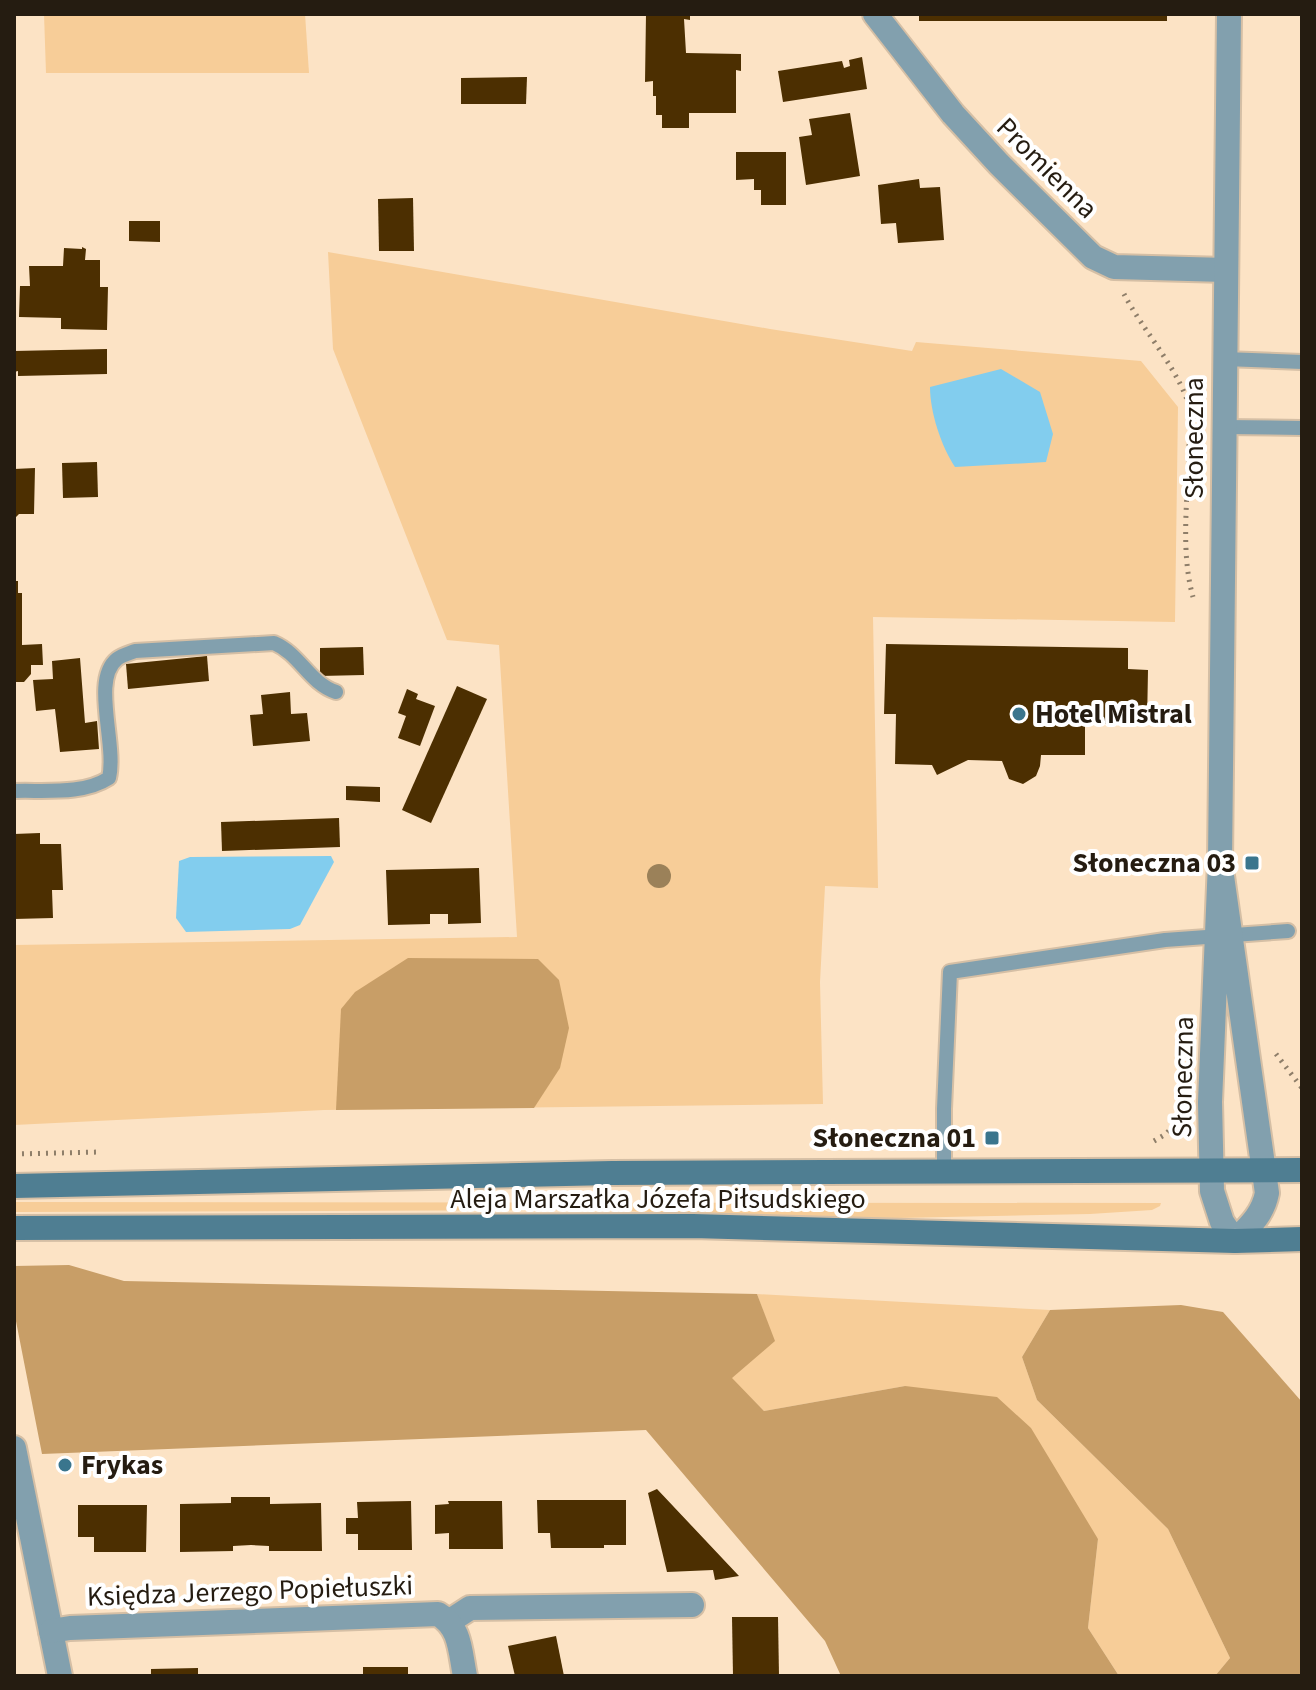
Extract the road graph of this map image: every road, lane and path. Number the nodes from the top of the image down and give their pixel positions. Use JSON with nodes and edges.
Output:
{"nodes":[{"id":1,"x":875,"y":14,"type":"edge"},
{"id":2,"x":1229,"y":14,"type":"edge"},
{"id":3,"x":1114,"y":267,"type":"junction"},
{"id":4,"x":1226,"y":270,"type":"junction"},
{"id":5,"x":1224,"y":359,"type":"junction"},
{"id":6,"x":1300,"y":362,"type":"edge"},
{"id":7,"x":1224,"y":427,"type":"junction"},
{"id":8,"x":1300,"y":428,"type":"edge"},
{"id":9,"x":1193,"y":599,"type":"dead end"},
{"id":10,"x":336,"y":692,"type":"dead end"},
{"id":11,"x":14,"y":791,"type":"edge"},
{"id":12,"x":1288,"y":931,"type":"dead end"},
{"id":13,"x":1224,"y":936,"type":"junction"},
{"id":14,"x":1275,"y":1052,"type":"dead end"},
{"id":15,"x":1302,"y":1088,"type":"edge"},
{"id":16,"x":1302,"y":1170,"type":"edge"},
{"id":17,"x":1265,"y":1171,"type":"junction"},
{"id":18,"x":1212,"y":1172,"type":"junction"},
{"id":19,"x":944,"y":1173,"type":"junction"},
{"id":20,"x":14,"y":1186,"type":"edge"},
{"id":21,"x":14,"y":1228,"type":"edge"},
{"id":22,"x":1302,"y":1239,"type":"edge"},
{"id":23,"x":1235,"y":1241,"type":"junction"},
{"id":24,"x":14,"y":1448,"type":"edge"},
{"id":25,"x":692,"y":1605,"type":"dead end"},
{"id":26,"x":453,"y":1627,"type":"junction"},
{"id":27,"x":51,"y":1631,"type":"junction"},
{"id":28,"x":60,"y":1676,"type":"edge"},
{"id":29,"x":465,"y":1676,"type":"edge"}],
"edges":[{"from":1,"to":3,"type":"street","name":"Promienna"},
{"from":2,"to":4,"type":"street","name":"Słoneczna"},
{"from":3,"to":4,"type":"street"},
{"from":3,"to":9,"type":"path"},
{"from":4,"to":5,"type":"street","name":"Słoneczna"},
{"from":5,"to":6,"type":"lane"},
{"from":5,"to":7,"type":"street","name":"Słoneczna"},
{"from":7,"to":8,"type":"lane"},
{"from":7,"to":13,"type":"street","name":"Słoneczna"},
{"from":10,"to":11,"type":"lane"},
{"from":12,"to":13,"type":"lane"},
{"from":13,"to":17,"type":"street","name":"Słoneczna"},
{"from":13,"to":18,"type":"street","name":"Słoneczna"},
{"from":13,"to":19,"type":"lane"},
{"from":14,"to":15,"type":"path"},
{"from":16,"to":17,"type":"main road","name":"Aleja Marszałka Józefa Piłsudskiego"},
{"from":17,"to":18,"type":"main road","name":"Aleja Marszałka Józefa Piłsudskiego"},
{"from":17,"to":23,"type":"street","name":"Słoneczna"},
{"from":18,"to":19,"type":"main road","name":"Aleja Marszałka Józefa Piłsudskiego"},
{"from":18,"to":23,"type":"street","name":"Słoneczna"},
{"from":19,"to":20,"type":"main road","name":"Aleja Marszałka Józefa Piłsudskiego"},
{"from":21,"to":23,"type":"main road","name":"Aleja Marszałka Józefa Piłsudskiego"},
{"from":22,"to":23,"type":"main road","name":"Aleja Marszałka Józefa Piłsudskiego"},
{"from":24,"to":27,"type":"street"},
{"from":25,"to":26,"type":"street","name":"Księdza Jerzego Popiełuszki"},
{"from":26,"to":27,"type":"street","name":"Księdza Jerzego Popiełuszki"},
{"from":26,"to":29,"type":"street"},
{"from":27,"to":28,"type":"street"}]}
